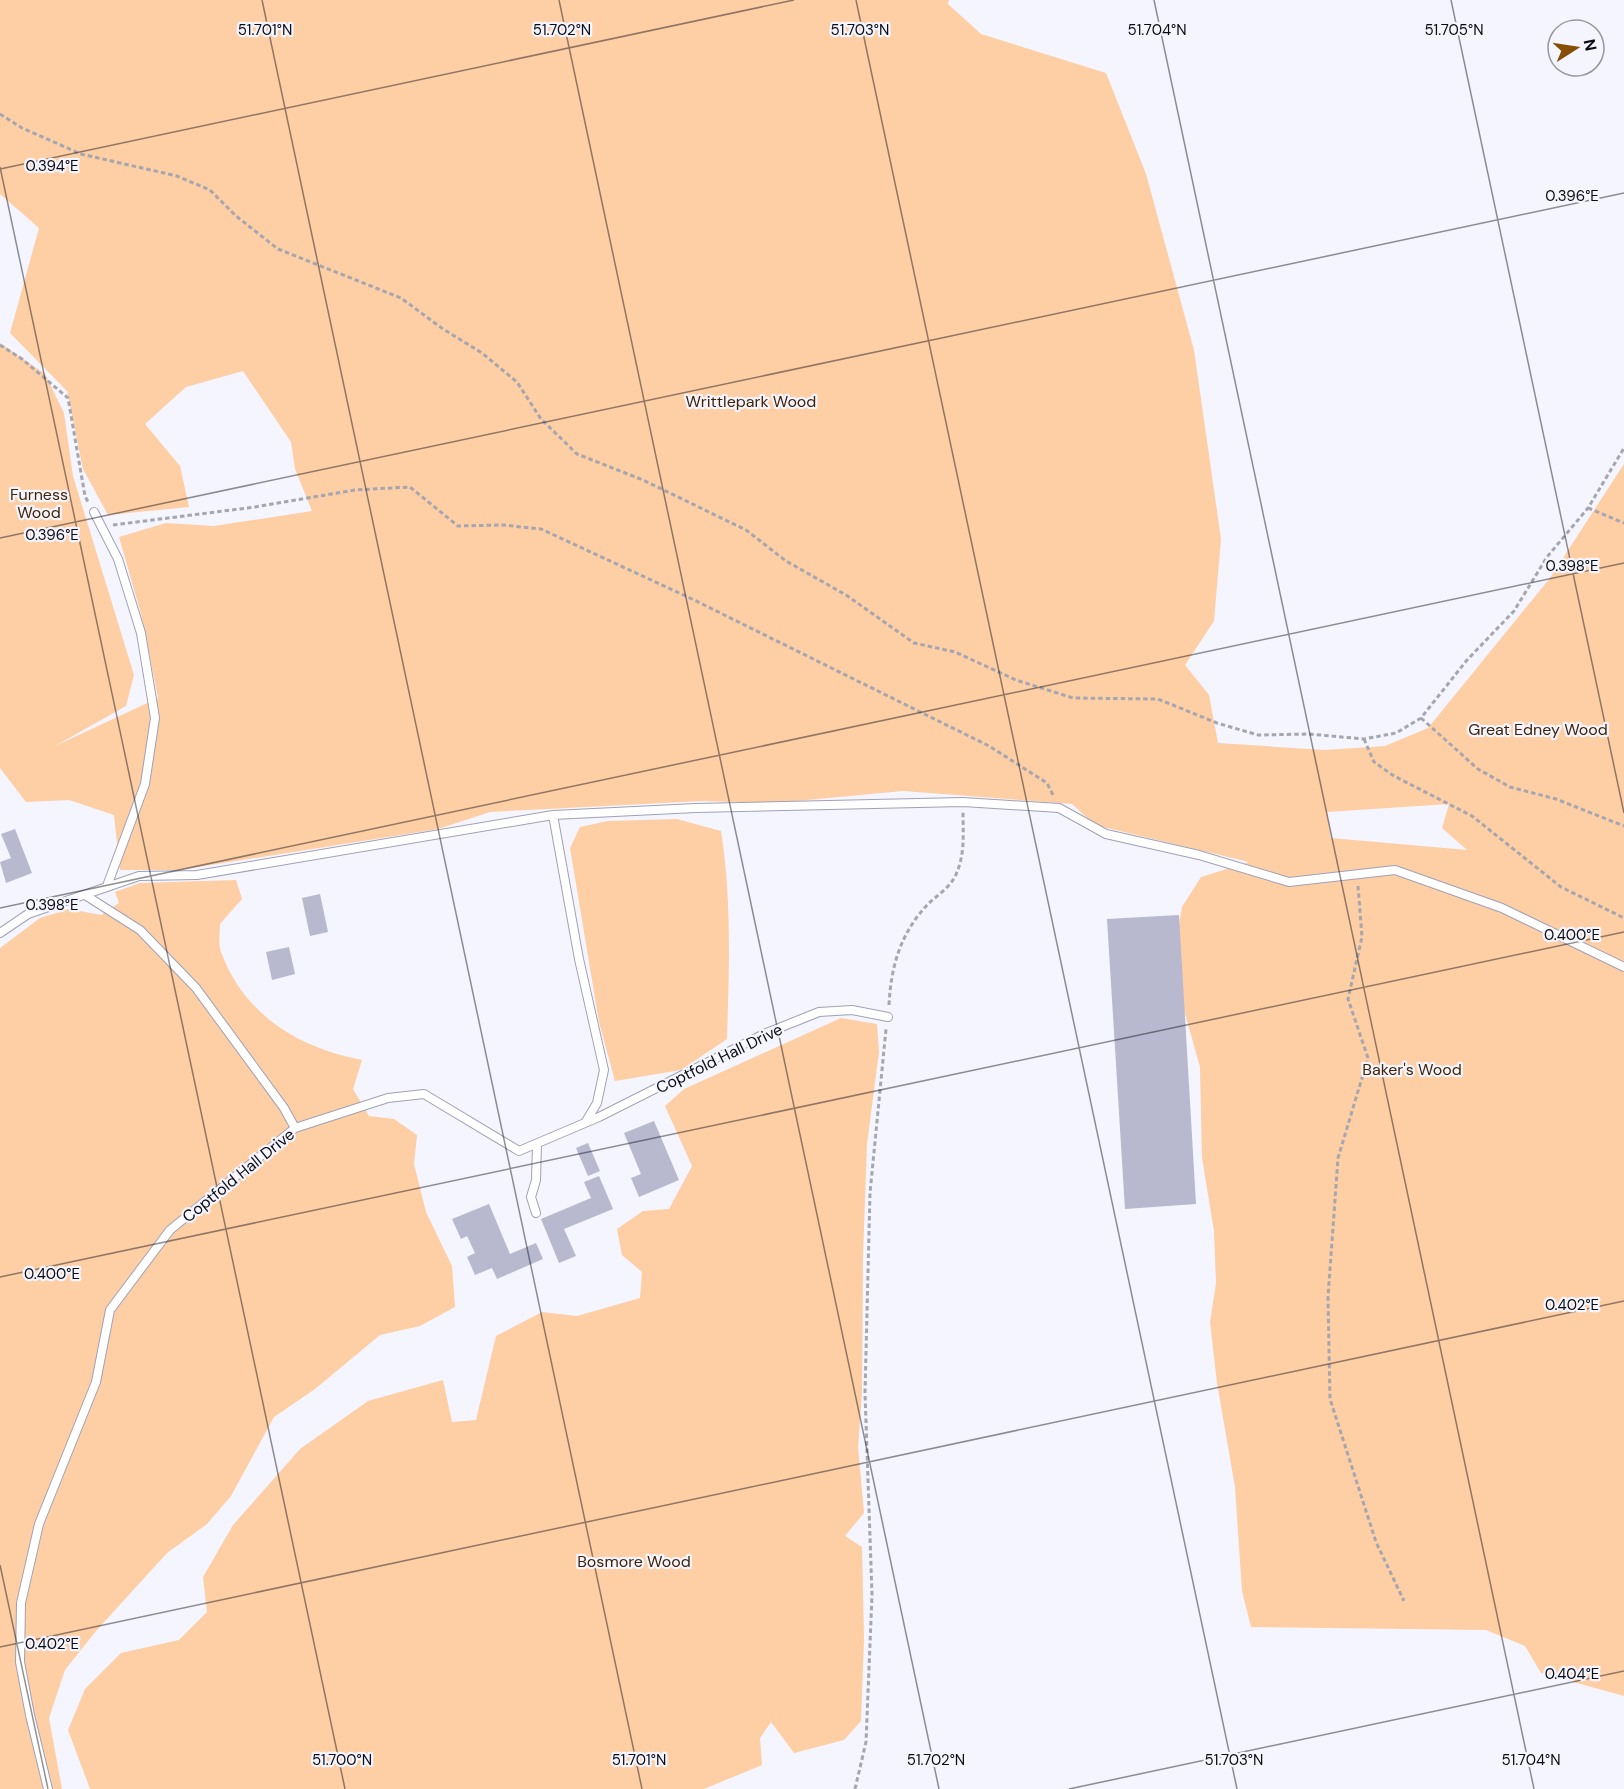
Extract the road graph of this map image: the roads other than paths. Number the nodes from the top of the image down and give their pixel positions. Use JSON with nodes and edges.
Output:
{"nodes":[{"id":1,"x":94,"y":512,"type":"road end"},
{"id":2,"x":553,"y":815,"type":"junction"},
{"id":3,"x":107,"y":886,"type":"junction"},
{"id":4,"x":85,"y":895,"type":"junction"},
{"id":5,"x":0,"y":933,"type":"edge"},
{"id":6,"x":1624,"y":967,"type":"edge"},
{"id":7,"x":888,"y":1017,"type":"road end"},
{"id":8,"x":585,"y":1123,"type":"junction"},
{"id":9,"x":295,"y":1128,"type":"junction"},
{"id":10,"x":537,"y":1144,"type":"junction"},
{"id":11,"x":536,"y":1213,"type":"dead end"},
{"id":12,"x":48,"y":1789,"type":"edge"}],
"edges":[{"from":1,"to":3,"type":"lane"},
{"from":2,"to":3,"type":"lane"},
{"from":2,"to":6,"type":"lane"},
{"from":2,"to":8,"type":"lane"},
{"from":3,"to":4,"type":"lane"},
{"from":4,"to":5,"type":"lane"},
{"from":4,"to":9,"type":"lane"},
{"from":7,"to":8,"type":"lane","name":"Coptfold Hall Drive"},
{"from":8,"to":10,"type":"lane","name":"Coptfold Hall Drive"},
{"from":9,"to":10,"type":"lane","name":"Coptfold Hall Drive"},
{"from":9,"to":12,"type":"lane","name":"Coptfold Hall Drive"},
{"from":10,"to":11,"type":"lane"}]}
